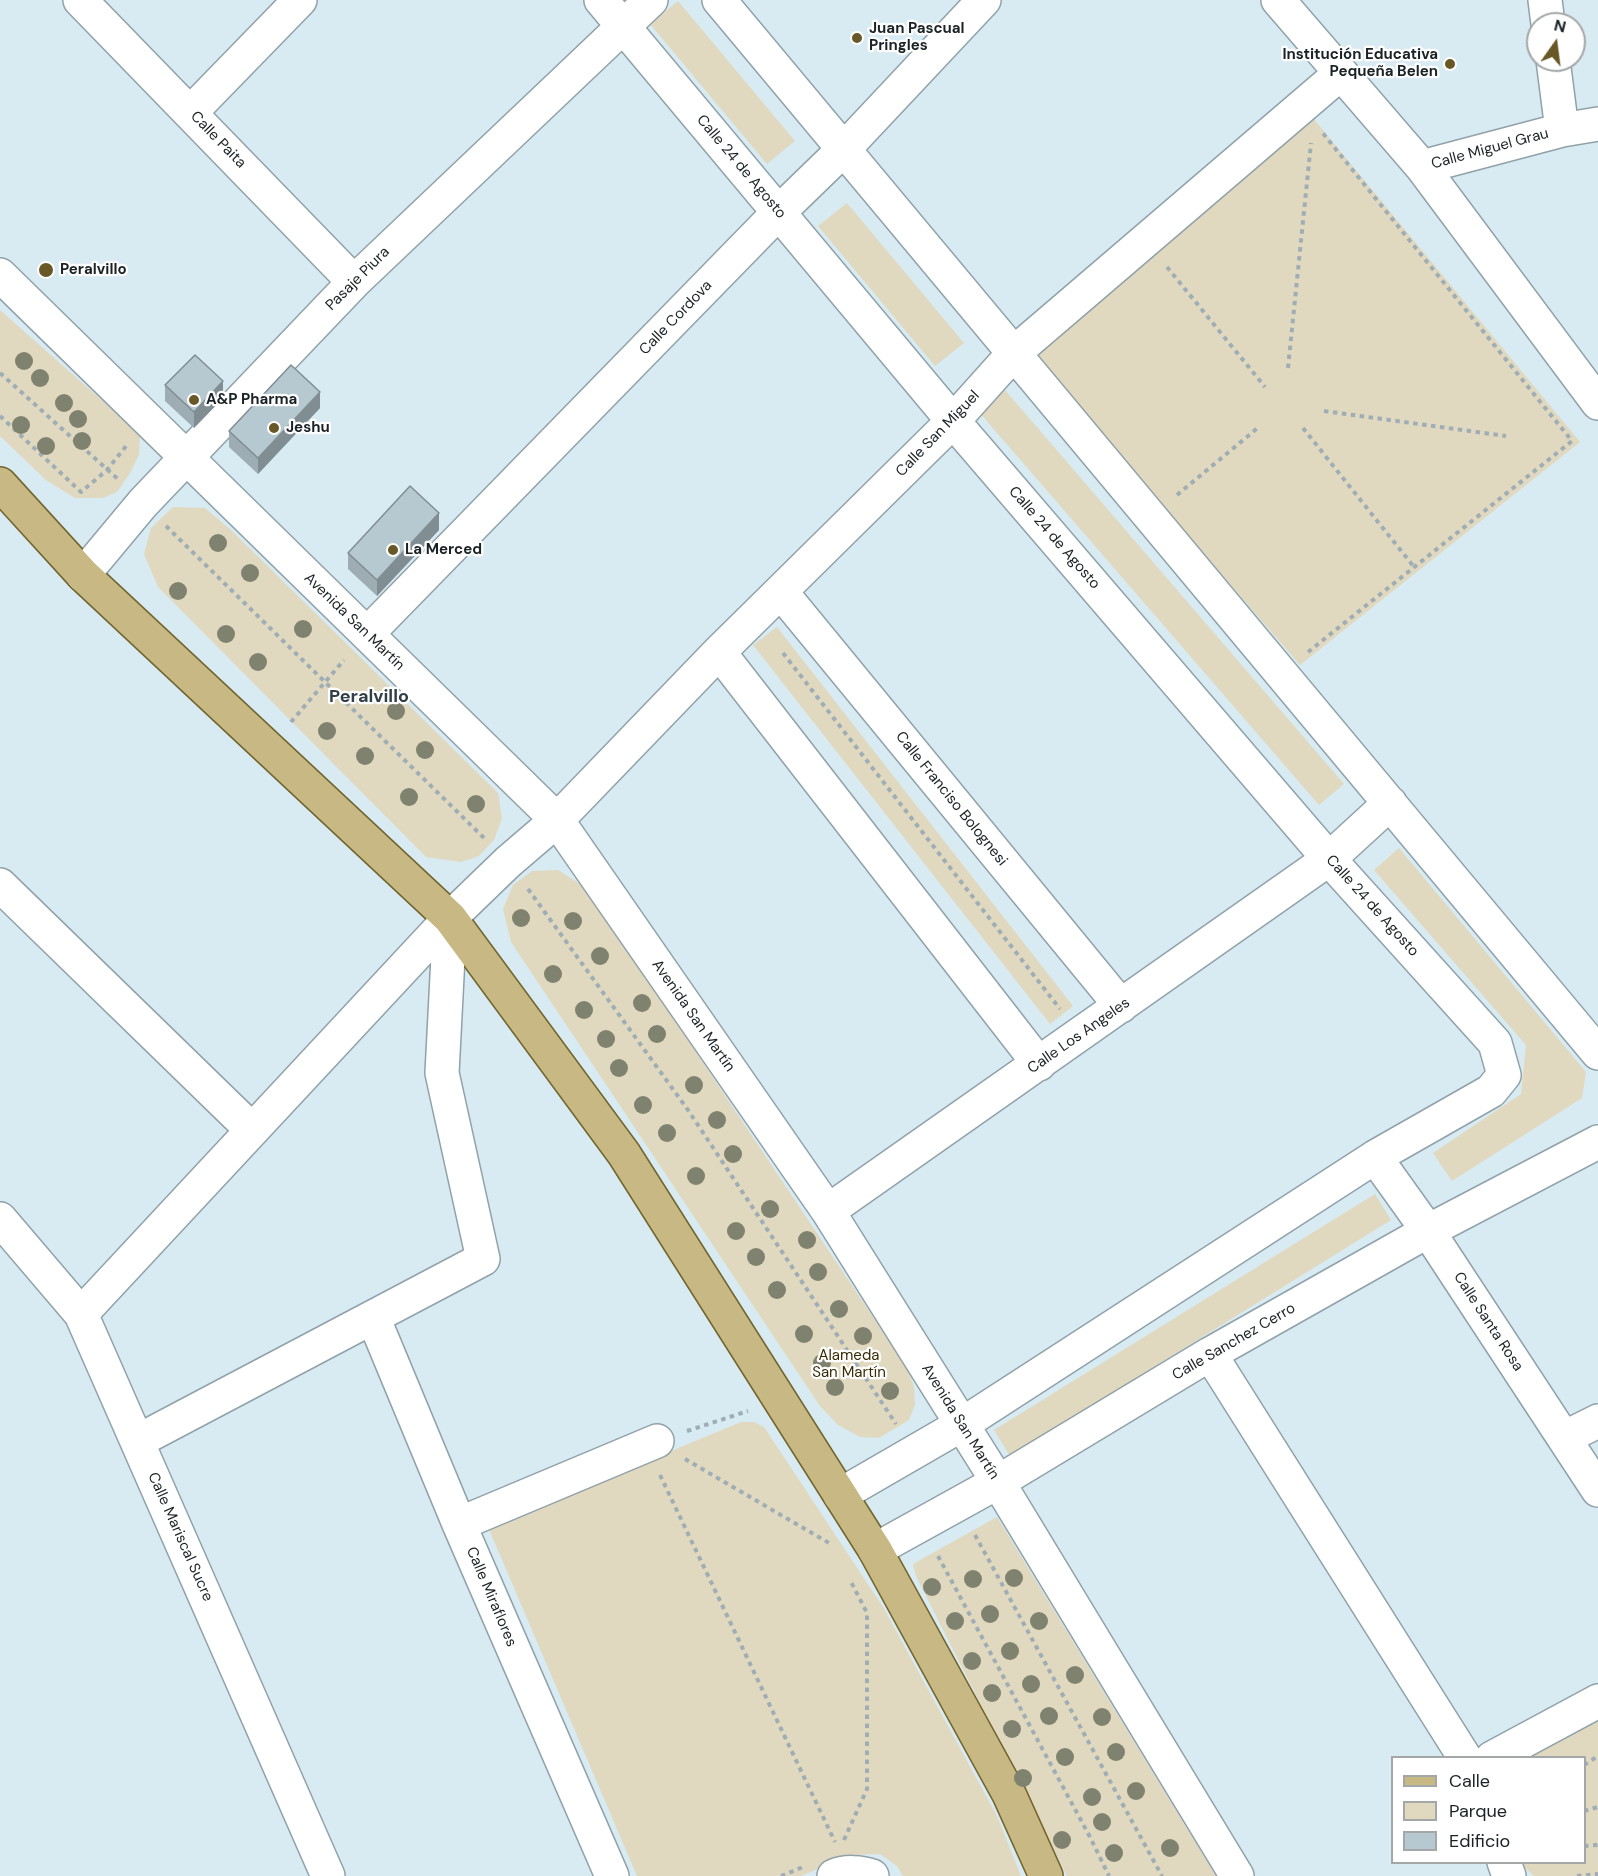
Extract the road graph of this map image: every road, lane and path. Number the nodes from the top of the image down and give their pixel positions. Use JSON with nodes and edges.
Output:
{"nodes":[{"id":1,"x":80,"y":0,"type":"edge"},
{"id":2,"x":300,"y":0,"type":"edge"},
{"id":3,"x":600,"y":0,"type":"edge"},
{"id":4,"x":651,"y":0,"type":"edge"},
{"id":5,"x":719,"y":0,"type":"edge"},
{"id":6,"x":984,"y":0,"type":"edge"},
{"id":7,"x":1278,"y":0,"type":"edge"},
{"id":8,"x":623,"y":25,"type":"junction"},
{"id":9,"x":1554,"y":72,"type":"edge"},
{"id":10,"x":1341,"y":73,"type":"junction"},
{"id":11,"x":191,"y":112,"type":"junction"},
{"id":12,"x":1307,"y":114,"type":"junction"},
{"id":13,"x":1598,"y":124,"type":"edge"},
{"id":14,"x":1562,"y":130,"type":"junction"},
{"id":15,"x":844,"y":149,"type":"junction"},
{"id":16,"x":1422,"y":167,"type":"junction"},
{"id":17,"x":779,"y":212,"type":"junction"},
{"id":18,"x":1163,"y":262,"type":"dead end"},
{"id":19,"x":0,"y":275,"type":"edge"},
{"id":20,"x":354,"y":282,"type":"junction"},
{"id":21,"x":1014,"y":353,"type":"junction"},
{"id":22,"x":1288,"y":368,"type":"dead end"},
{"id":23,"x":1265,"y":387,"type":"dead end"},
{"id":24,"x":1598,"y":403,"type":"edge"},
{"id":25,"x":1324,"y":411,"type":"dead end"},
{"id":26,"x":0,"y":416,"type":"edge"},
{"id":27,"x":953,"y":421,"type":"junction"},
{"id":28,"x":1260,"y":426,"type":"dead end"},
{"id":29,"x":1303,"y":428,"type":"dead end"},
{"id":30,"x":1506,"y":436,"type":"dead end"},
{"id":31,"x":130,"y":441,"type":"dead end"},
{"id":32,"x":186,"y":457,"type":"junction"},
{"id":33,"x":0,"y":484,"type":"edge"},
{"id":34,"x":1176,"y":496,"type":"dead end"},
{"id":35,"x":1414,"y":567,"type":"junction"},
{"id":36,"x":83,"y":574,"type":"junction"},
{"id":37,"x":781,"y":592,"type":"junction"},
{"id":38,"x":755,"y":616,"type":"junction"},
{"id":39,"x":367,"y":634,"type":"junction"},
{"id":40,"x":719,"y":652,"type":"junction"},
{"id":41,"x":1281,"y":673,"type":"junction"},
{"id":42,"x":268,"y":748,"type":"junction"},
{"id":43,"x":1390,"y":802,"type":"junction"},
{"id":44,"x":557,"y":820,"type":"junction"},
{"id":45,"x":1329,"y":859,"type":"junction"},
{"id":46,"x":0,"y":885,"type":"edge"},
{"id":47,"x":450,"y":918,"type":"junction"},
{"id":48,"x":1121,"y":1006,"type":"junction"},
{"id":49,"x":1080,"y":1035,"type":"junction"},
{"id":50,"x":1598,"y":1053,"type":"edge"},
{"id":51,"x":1039,"y":1064,"type":"junction"},
{"id":52,"x":252,"y":1130,"type":"junction"},
{"id":53,"x":1598,"y":1142,"type":"edge"},
{"id":54,"x":1375,"y":1157,"type":"junction"},
{"id":55,"x":828,"y":1211,"type":"junction"},
{"id":56,"x":0,"y":1219,"type":"edge"},
{"id":57,"x":1428,"y":1231,"type":"junction"},
{"id":58,"x":81,"y":1314,"type":"junction"},
{"id":59,"x":373,"y":1317,"type":"junction"},
{"id":60,"x":1210,"y":1354,"type":"junction"},
{"id":61,"x":781,"y":1401,"type":"junction"},
{"id":62,"x":1598,"y":1422,"type":"edge"},
{"id":63,"x":961,"y":1425,"type":"junction"},
{"id":64,"x":1564,"y":1438,"type":"junction"},
{"id":65,"x":138,"y":1441,"type":"junction"},
{"id":66,"x":666,"y":1457,"type":"junction"},
{"id":67,"x":998,"y":1482,"type":"junction"},
{"id":68,"x":1598,"y":1490,"type":"edge"},
{"id":69,"x":840,"y":1495,"type":"junction"},
{"id":70,"x":459,"y":1524,"type":"junction"},
{"id":71,"x":975,"y":1535,"type":"dead end"},
{"id":72,"x":830,"y":1543,"type":"dead end"},
{"id":73,"x":875,"y":1551,"type":"junction"},
{"id":74,"x":938,"y":1556,"type":"dead end"},
{"id":75,"x":846,"y":1573,"type":"dead end"},
{"id":76,"x":1598,"y":1701,"type":"edge"},
{"id":77,"x":1463,"y":1756,"type":"edge"},
{"id":78,"x":1496,"y":1756,"type":"edge"},
{"id":79,"x":844,"y":1841,"type":"dead end"},
{"id":80,"x":828,"y":1864,"type":"edge"},
{"id":81,"x":1598,"y":1874,"type":"edge"},
{"id":82,"x":328,"y":1876,"type":"edge"},
{"id":83,"x":612,"y":1876,"type":"edge"},
{"id":84,"x":781,"y":1876,"type":"edge"},
{"id":85,"x":872,"y":1876,"type":"edge"},
{"id":86,"x":1046,"y":1876,"type":"edge"},
{"id":87,"x":1109,"y":1876,"type":"edge"},
{"id":88,"x":1162,"y":1876,"type":"edge"},
{"id":89,"x":1237,"y":1876,"type":"edge"},
{"id":90,"x":1577,"y":1876,"type":"edge"}],
"edges":[{"from":1,"to":11,"type":"street","name":"Calle Paita"},
{"from":2,"to":11,"type":"street"},
{"from":3,"to":8,"type":"street","name":"Calle 24 de Agosto"},
{"from":4,"to":8,"type":"street","name":"Pasaje Piura"},
{"from":5,"to":15,"type":"street"},
{"from":6,"to":15,"type":"street","name":"Calle Cordova"},
{"from":7,"to":10,"type":"street","name":"Calle Miguel Grau"},
{"from":8,"to":17,"type":"street","name":"Calle 24 de Agosto"},
{"from":8,"to":20,"type":"street","name":"Pasaje Piura"},
{"from":9,"to":14,"type":"street"},
{"from":10,"to":12,"type":"street","name":"Calle San Miguel"},
{"from":10,"to":16,"type":"street","name":"Calle Miguel Grau"},
{"from":11,"to":20,"type":"street","name":"Calle Paita"},
{"from":12,"to":21,"type":"street","name":"Calle San Miguel"},
{"from":12,"to":22,"type":"path"},
{"from":12,"to":35,"type":"path"},
{"from":13,"to":14,"type":"street","name":"Calle Miguel Grau"},
{"from":14,"to":16,"type":"street","name":"Calle Miguel Grau"},
{"from":15,"to":17,"type":"street","name":"Calle Cordova"},
{"from":15,"to":21,"type":"street"},
{"from":16,"to":24,"type":"street"},
{"from":17,"to":27,"type":"street","name":"Calle 24 de Agosto"},
{"from":17,"to":39,"type":"street","name":"Calle Cordova"},
{"from":18,"to":23,"type":"path"},
{"from":19,"to":32,"type":"street","name":"Avenida San Martín"},
{"from":20,"to":32,"type":"street","name":"Pasaje Piura"},
{"from":21,"to":27,"type":"street","name":"Calle San Miguel"},
{"from":21,"to":41,"type":"street"},
{"from":25,"to":30,"type":"path"},
{"from":26,"to":31,"type":"path"},
{"from":27,"to":37,"type":"street","name":"Calle San Miguel"},
{"from":27,"to":45,"type":"street","name":"Calle 24 de Agosto"},
{"from":28,"to":34,"type":"path"},
{"from":29,"to":35,"type":"path"},
{"from":32,"to":36,"type":"street","name":"Pasaje Piura"},
{"from":32,"to":39,"type":"street","name":"Avenida San Martín"},
{"from":33,"to":36,"type":"main road"},
{"from":35,"to":41,"type":"path"},
{"from":36,"to":42,"type":"main road"},
{"from":37,"to":38,"type":"street","name":"Calle San Miguel"},
{"from":37,"to":48,"type":"street","name":"Calle Franciso Bolognesi"},
{"from":38,"to":40,"type":"street","name":"Calle San Miguel"},
{"from":38,"to":49,"type":"path"},
{"from":39,"to":42,"type":"path"},
{"from":39,"to":44,"type":"street","name":"Avenida San Martín"},
{"from":40,"to":44,"type":"street","name":"Calle San Miguel"},
{"from":40,"to":51,"type":"street"},
{"from":41,"to":43,"type":"street"},
{"from":42,"to":47,"type":"main road"},
{"from":43,"to":45,"type":"street","name":"Calle Los Angeles"},
{"from":43,"to":50,"type":"street"},
{"from":44,"to":47,"type":"street","name":"Calle San Miguel"},
{"from":44,"to":55,"type":"street","name":"Avenida San Martín"},
{"from":45,"to":48,"type":"street","name":"Calle Los Angeles"},
{"from":45,"to":54,"type":"street","name":"Calle 24 de Agosto"},
{"from":46,"to":52,"type":"street"},
{"from":47,"to":52,"type":"street","name":"Calle San Miguel"},
{"from":47,"to":59,"type":"street"},
{"from":47,"to":61,"type":"main road"},
{"from":48,"to":49,"type":"street","name":"Calle Los Angeles"},
{"from":49,"to":51,"type":"street","name":"Calle Los Angeles"},
{"from":51,"to":55,"type":"street","name":"Calle Los Angeles"},
{"from":52,"to":58,"type":"street","name":"Calle San Miguel"},
{"from":53,"to":57,"type":"street","name":"Calle Sanchez Cerro"},
{"from":54,"to":57,"type":"street","name":"Calle Santa Rosa"},
{"from":54,"to":63,"type":"street"},
{"from":55,"to":63,"type":"street","name":"Avenida San Martín"},
{"from":56,"to":58,"type":"street","name":"Calle Mariscal Sucre"},
{"from":57,"to":60,"type":"street","name":"Calle Sanchez Cerro"},
{"from":57,"to":64,"type":"street","name":"Calle Santa Rosa"},
{"from":58,"to":65,"type":"street","name":"Calle Mariscal Sucre"},
{"from":59,"to":65,"type":"street"},
{"from":59,"to":70,"type":"street","name":"Calle Miraflores"},
{"from":60,"to":67,"type":"street","name":"Calle Sanchez Cerro"},
{"from":60,"to":77,"type":"street"},
{"from":61,"to":66,"type":"path"},
{"from":61,"to":69,"type":"main road"},
{"from":62,"to":64,"type":"street"},
{"from":63,"to":67,"type":"street","name":"Avenida San Martín"},
{"from":63,"to":69,"type":"street"},
{"from":64,"to":68,"type":"street","name":"Calle Santa Rosa"},
{"from":65,"to":82,"type":"street","name":"Calle Mariscal Sucre"},
{"from":66,"to":70,"type":"street"},
{"from":66,"to":72,"type":"path"},
{"from":66,"to":80,"type":"path"},
{"from":67,"to":73,"type":"street","name":"Calle Sanchez Cerro"},
{"from":67,"to":89,"type":"street","name":"Avenida San Martín"},
{"from":69,"to":73,"type":"main road"},
{"from":70,"to":83,"type":"street","name":"Calle Miraflores"},
{"from":71,"to":88,"type":"path"},
{"from":73,"to":86,"type":"main road"},
{"from":74,"to":87,"type":"path"},
{"from":75,"to":79,"type":"path"},
{"from":76,"to":78,"type":"street"},
{"from":80,"to":84,"type":"path"},
{"from":80,"to":85,"type":"street"},
{"from":81,"to":90,"type":"path"}]}
